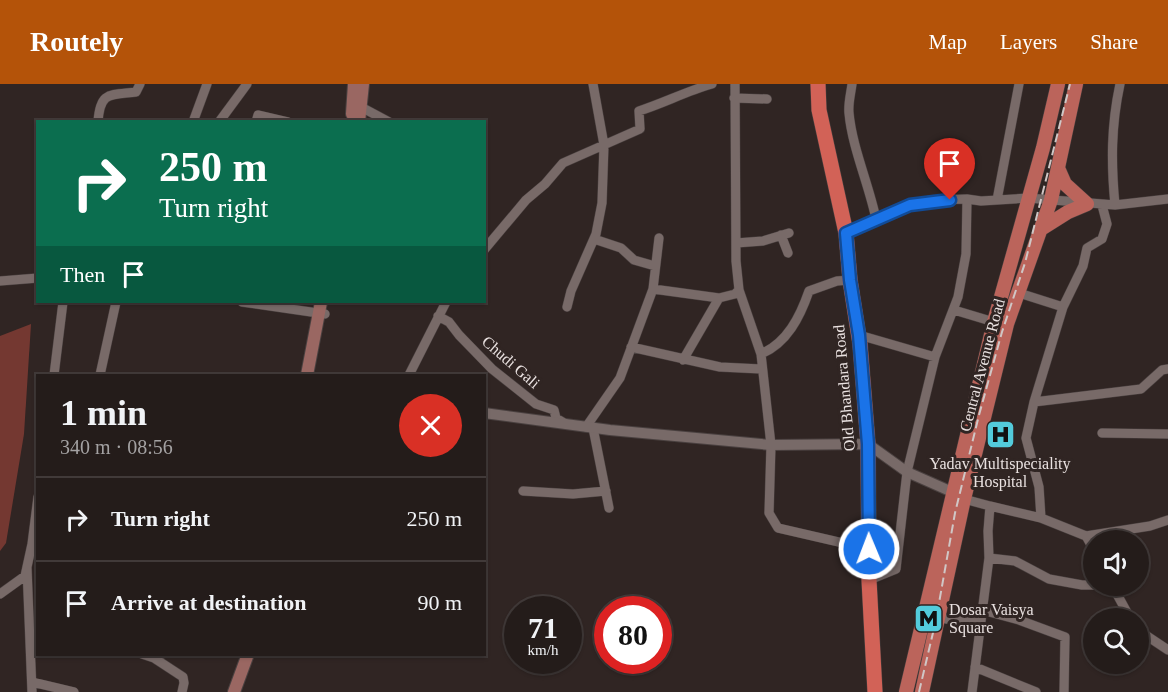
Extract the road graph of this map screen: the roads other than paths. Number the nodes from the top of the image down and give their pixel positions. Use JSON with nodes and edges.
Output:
{"nodes":[{"id":1,"x":140,"y":84,"type":"edge"},
{"id":2,"x":207,"y":84,"type":"edge"},
{"id":3,"x":247,"y":84,"type":"edge"},
{"id":4,"x":354,"y":84,"type":"edge"},
{"id":5,"x":363,"y":84,"type":"edge"},
{"id":6,"x":593,"y":84,"type":"edge"},
{"id":7,"x":712,"y":84,"type":"edge"},
{"id":8,"x":735,"y":84,"type":"edge"},
{"id":9,"x":818,"y":84,"type":"edge"},
{"id":10,"x":852,"y":84,"type":"edge"},
{"id":11,"x":1019,"y":84,"type":"edge"},
{"id":12,"x":1058,"y":84,"type":"edge"},
{"id":13,"x":1076,"y":84,"type":"edge"},
{"id":14,"x":1120,"y":84,"type":"edge"},
{"id":15,"x":734,"y":98,"type":"junction"},
{"id":16,"x":767,"y":99,"type":"dead end"},
{"id":17,"x":361,"y":107,"type":"junction"},
{"id":18,"x":98,"y":120,"type":"edge"},
{"id":19,"x":194,"y":120,"type":"edge"},
{"id":20,"x":220,"y":120,"type":"edge"},
{"id":21,"x":257,"y":120,"type":"edge"},
{"id":22,"x":279,"y":120,"type":"edge"},
{"id":23,"x":352,"y":120,"type":"edge"},
{"id":24,"x":359,"y":120,"type":"edge"},
{"id":25,"x":385,"y":120,"type":"edge"},
{"id":26,"x":604,"y":145,"type":"junction"},
{"id":27,"x":1058,"y":168,"type":"junction"},
{"id":28,"x":1028,"y":198,"type":"junction"},
{"id":29,"x":968,"y":199,"type":"junction"},
{"id":30,"x":1168,"y":199,"type":"edge"},
{"id":31,"x":997,"y":200,"type":"junction"},
{"id":32,"x":1051,"y":200,"type":"junction"},
{"id":33,"x":1087,"y":204,"type":"junction"},
{"id":34,"x":1102,"y":205,"type":"junction"},
{"id":35,"x":1115,"y":205,"type":"junction"},
{"id":36,"x":876,"y":219,"type":"junction"},
{"id":37,"x":1041,"y":229,"type":"junction"},
{"id":38,"x":846,"y":233,"type":"junction"},
{"id":39,"x":659,"y":238,"type":"dead end"},
{"id":40,"x":594,"y":239,"type":"junction"},
{"id":41,"x":736,"y":243,"type":"junction"},
{"id":42,"x":486,"y":248,"type":"edge"},
{"id":43,"x":788,"y":253,"type":"dead end"},
{"id":44,"x":655,"y":266,"type":"junction"},
{"id":45,"x":36,"y":278,"type":"edge"},
{"id":46,"x":850,"y":280,"type":"junction"},
{"id":47,"x":0,"y":281,"type":"edge"},
{"id":48,"x":653,"y":289,"type":"junction"},
{"id":49,"x":739,"y":290,"type":"junction"},
{"id":50,"x":1019,"y":293,"type":"junction"},
{"id":51,"x":719,"y":298,"type":"junction"},
{"id":52,"x":63,"y":303,"type":"edge"},
{"id":53,"x":116,"y":303,"type":"edge"},
{"id":54,"x":256,"y":303,"type":"edge"},
{"id":55,"x":445,"y":303,"type":"edge"},
{"id":56,"x":567,"y":307,"type":"dead end"},
{"id":57,"x":1063,"y":307,"type":"junction"},
{"id":58,"x":323,"y":308,"type":"edge"},
{"id":59,"x":954,"y":310,"type":"junction"},
{"id":60,"x":438,"y":316,"type":"junction"},
{"id":61,"x":994,"y":322,"type":"junction"},
{"id":62,"x":859,"y":335,"type":"junction"},
{"id":63,"x":631,"y":347,"type":"junction"},
{"id":64,"x":761,"y":354,"type":"junction"},
{"id":65,"x":935,"y":357,"type":"junction"},
{"id":66,"x":683,"y":360,"type":"junction"},
{"id":67,"x":761,"y":369,"type":"junction"},
{"id":68,"x":1168,"y":369,"type":"edge"},
{"id":69,"x":54,"y":374,"type":"edge"},
{"id":70,"x":100,"y":374,"type":"edge"},
{"id":71,"x":307,"y":374,"type":"edge"},
{"id":72,"x":314,"y":374,"type":"edge"},
{"id":73,"x":409,"y":374,"type":"edge"},
{"id":74,"x":1034,"y":402,"type":"junction"},
{"id":75,"x":486,"y":413,"type":"edge"},
{"id":76,"x":566,"y":424,"type":"junction"},
{"id":77,"x":590,"y":427,"type":"junction"},
{"id":78,"x":1102,"y":433,"type":"dead end"},
{"id":79,"x":1168,"y":434,"type":"edge"},
{"id":80,"x":868,"y":444,"type":"junction"},
{"id":81,"x":771,"y":445,"type":"junction"},
{"id":82,"x":907,"y":472,"type":"junction"},
{"id":83,"x":523,"y":491,"type":"dead end"},
{"id":84,"x":606,"y":491,"type":"junction"},
{"id":85,"x":958,"y":495,"type":"junction"},
{"id":86,"x":990,"y":507,"type":"junction"},
{"id":87,"x":609,"y":508,"type":"dead end"},
{"id":88,"x":1041,"y":518,"type":"junction"},
{"id":89,"x":1168,"y":520,"type":"edge"},
{"id":90,"x":36,"y":524,"type":"edge"},
{"id":91,"x":1124,"y":530,"type":"edge"},
{"id":92,"x":1083,"y":535,"type":"edge"},
{"id":93,"x":869,"y":549,"type":"junction"},
{"id":94,"x":34,"y":551,"type":"edge"},
{"id":95,"x":989,"y":558,"type":"junction"},
{"id":96,"x":27,"y":568,"type":"junction"},
{"id":97,"x":869,"y":580,"type":"junction"},
{"id":98,"x":1083,"y":585,"type":"edge"},
{"id":99,"x":0,"y":594,"type":"edge"},
{"id":100,"x":982,"y":610,"type":"junction"},
{"id":101,"x":938,"y":618,"type":"junction"},
{"id":102,"x":980,"y":623,"type":"junction"},
{"id":103,"x":34,"y":635,"type":"edge"},
{"id":104,"x":1149,"y":637,"type":"edge"},
{"id":105,"x":1168,"y":650,"type":"edge"},
{"id":106,"x":158,"y":656,"type":"edge"},
{"id":107,"x":247,"y":656,"type":"edge"},
{"id":108,"x":255,"y":656,"type":"edge"},
{"id":109,"x":975,"y":667,"type":"junction"},
{"id":110,"x":32,"y":682,"type":"junction"},
{"id":111,"x":32,"y":692,"type":"edge"},
{"id":112,"x":75,"y":692,"type":"edge"},
{"id":113,"x":182,"y":692,"type":"edge"},
{"id":114,"x":234,"y":692,"type":"edge"},
{"id":115,"x":243,"y":692,"type":"edge"},
{"id":116,"x":875,"y":692,"type":"edge"},
{"id":117,"x":906,"y":692,"type":"edge"},
{"id":118,"x":922,"y":692,"type":"edge"},
{"id":119,"x":972,"y":692,"type":"edge"},
{"id":120,"x":1036,"y":692,"type":"edge"},
{"id":121,"x":1064,"y":692,"type":"edge"}],
"edges":[{"from":1,"to":18,"type":"street"},
{"from":2,"to":19,"type":"street"},
{"from":3,"to":20,"type":"street"},
{"from":4,"to":23,"type":"main road"},
{"from":5,"to":17,"type":"main road"},
{"from":6,"to":26,"type":"street"},
{"from":7,"to":26,"type":"street"},
{"from":8,"to":15,"type":"street"},
{"from":9,"to":38,"type":"highway","name":"Old Bhandara Road"},
{"from":10,"to":36,"type":"street"},
{"from":11,"to":31,"type":"street"},
{"from":12,"to":28,"type":"main road","name":"Central Avenue Road"},
{"from":13,"to":27,"type":"main road","name":"Central Avenue Road"},
{"from":14,"to":35,"type":"street"},
{"from":15,"to":16,"type":"street"},
{"from":15,"to":41,"type":"street"},
{"from":17,"to":24,"type":"main road"},
{"from":17,"to":25,"type":"street"},
{"from":21,"to":22,"type":"street"},
{"from":26,"to":40,"type":"street"},
{"from":26,"to":42,"type":"street"},
{"from":27,"to":32,"type":"main road","name":"Central Avenue Road"},
{"from":27,"to":33,"type":"main road"},
{"from":28,"to":31,"type":"street"},
{"from":28,"to":32,"type":"street"},
{"from":28,"to":61,"type":"main road","name":"Central Avenue Road"},
{"from":29,"to":31,"type":"street"},
{"from":29,"to":36,"type":"street"},
{"from":29,"to":59,"type":"street"},
{"from":30,"to":35,"type":"street"},
{"from":32,"to":33,"type":"street"},
{"from":32,"to":37,"type":"main road","name":"Central Avenue Road"},
{"from":33,"to":34,"type":"street"},
{"from":33,"to":37,"type":"main road"},
{"from":34,"to":35,"type":"street"},
{"from":34,"to":57,"type":"street"},
{"from":36,"to":38,"type":"street"},
{"from":37,"to":50,"type":"main road","name":"Central Avenue Road"},
{"from":38,"to":46,"type":"highway","name":"Old Bhandara Road"},
{"from":39,"to":44,"type":"street"},
{"from":40,"to":44,"type":"street"},
{"from":40,"to":56,"type":"street"},
{"from":41,"to":43,"type":"street"},
{"from":41,"to":49,"type":"street"},
{"from":44,"to":48,"type":"street"},
{"from":45,"to":47,"type":"street"},
{"from":46,"to":62,"type":"highway","name":"Old Bhandara Road"},
{"from":46,"to":64,"type":"street"},
{"from":48,"to":51,"type":"street"},
{"from":48,"to":63,"type":"street"},
{"from":49,"to":51,"type":"street"},
{"from":49,"to":64,"type":"street"},
{"from":50,"to":57,"type":"street"},
{"from":50,"to":85,"type":"main road","name":"Central Avenue Road"},
{"from":51,"to":66,"type":"street"},
{"from":52,"to":69,"type":"street"},
{"from":53,"to":70,"type":"street"},
{"from":54,"to":58,"type":"street"},
{"from":55,"to":60,"type":"street"},
{"from":57,"to":74,"type":"street"},
{"from":58,"to":71,"type":"main road"},
{"from":58,"to":72,"type":"main road"},
{"from":59,"to":61,"type":"street"},
{"from":59,"to":65,"type":"street"},
{"from":60,"to":73,"type":"street"},
{"from":60,"to":76,"type":"street","name":"Chudi Gali"},
{"from":61,"to":85,"type":"main road","name":"Central Avenue Road"},
{"from":62,"to":65,"type":"street"},
{"from":62,"to":80,"type":"highway","name":"Old Bhandara Road"},
{"from":63,"to":66,"type":"street"},
{"from":63,"to":77,"type":"street"},
{"from":64,"to":67,"type":"street"},
{"from":65,"to":82,"type":"street"},
{"from":66,"to":67,"type":"street"},
{"from":67,"to":81,"type":"street"},
{"from":68,"to":74,"type":"street"},
{"from":74,"to":88,"type":"street"},
{"from":75,"to":76,"type":"street"},
{"from":76,"to":77,"type":"street"},
{"from":77,"to":81,"type":"street"},
{"from":77,"to":84,"type":"street"},
{"from":78,"to":79,"type":"street"},
{"from":80,"to":81,"type":"street"},
{"from":80,"to":82,"type":"street"},
{"from":80,"to":93,"type":"highway","name":"Old Bhandara Road"},
{"from":81,"to":93,"type":"street"},
{"from":82,"to":85,"type":"street"},
{"from":82,"to":97,"type":"street"},
{"from":83,"to":84,"type":"street"},
{"from":84,"to":87,"type":"street"},
{"from":85,"to":86,"type":"street"},
{"from":85,"to":101,"type":"main road","name":"Central Avenue Road"},
{"from":85,"to":117,"type":"main road","name":"Central Avenue Road"},
{"from":86,"to":88,"type":"street"},
{"from":86,"to":95,"type":"street"},
{"from":88,"to":92,"type":"street"},
{"from":89,"to":91,"type":"street"},
{"from":90,"to":94,"type":"street"},
{"from":93,"to":97,"type":"highway","name":"Old Bhandara Road"},
{"from":94,"to":96,"type":"street"},
{"from":95,"to":98,"type":"street"},
{"from":95,"to":100,"type":"street"},
{"from":96,"to":99,"type":"street"},
{"from":96,"to":103,"type":"street"},
{"from":97,"to":116,"type":"highway","name":"Old Bhandara Road"},
{"from":100,"to":102,"type":"street"},
{"from":100,"to":121,"type":"street"},
{"from":101,"to":102,"type":"street"},
{"from":101,"to":118,"type":"main road","name":"Central Avenue Road"},
{"from":102,"to":109,"type":"street"},
{"from":103,"to":110,"type":"street"},
{"from":104,"to":105,"type":"street"},
{"from":106,"to":113,"type":"street"},
{"from":107,"to":114,"type":"main road"},
{"from":108,"to":115,"type":"main road"},
{"from":109,"to":119,"type":"street"},
{"from":109,"to":120,"type":"street"},
{"from":110,"to":111,"type":"street"},
{"from":110,"to":112,"type":"street"}]}
